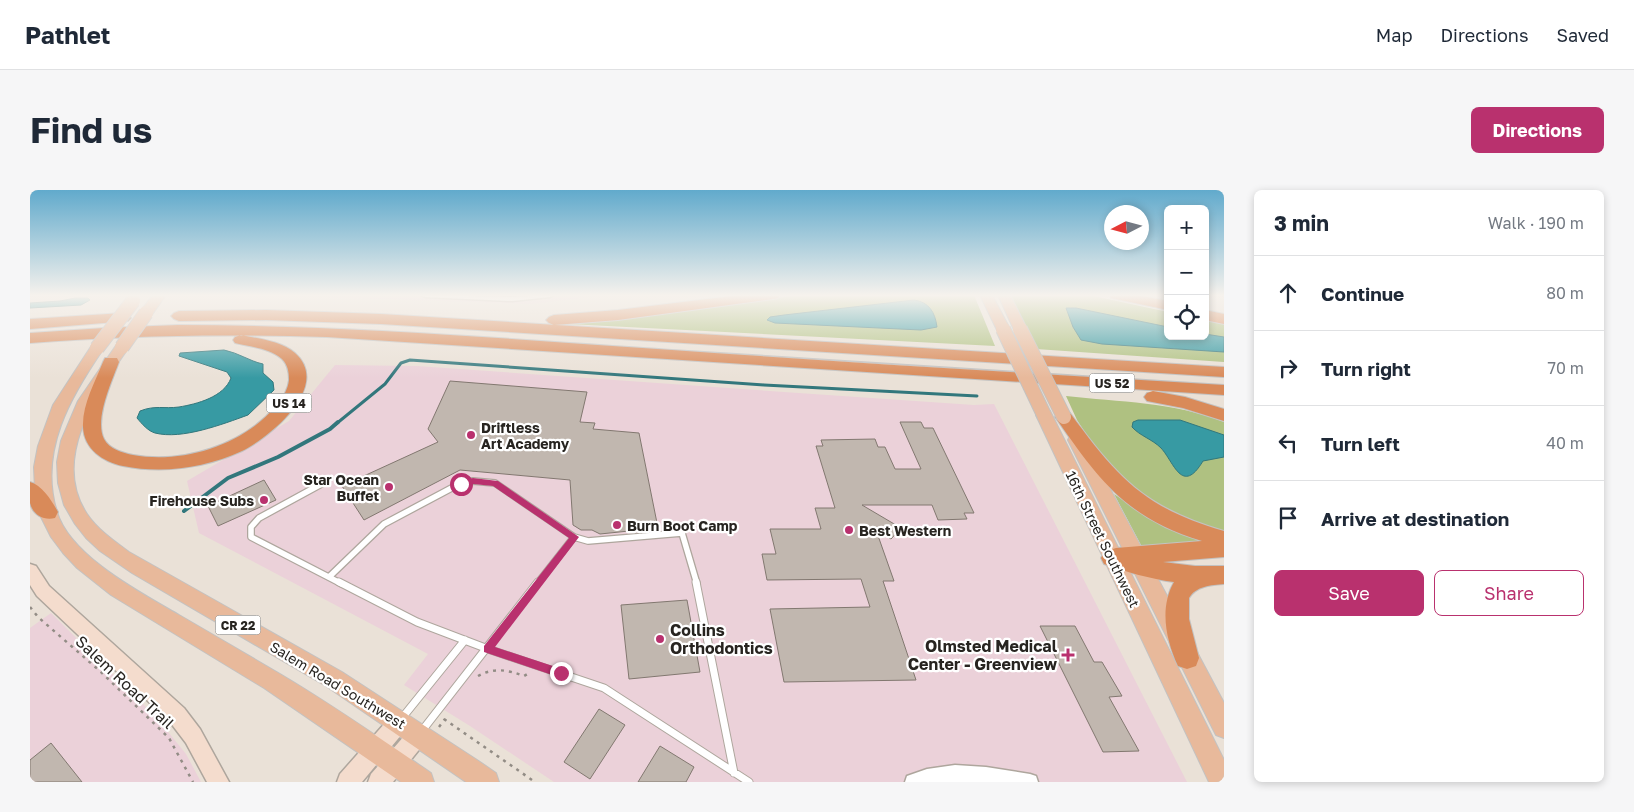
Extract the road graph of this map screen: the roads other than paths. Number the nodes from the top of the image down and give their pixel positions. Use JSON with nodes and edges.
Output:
{"nodes":[{"id":1,"x":60,"y":323,"type":"edge"},
{"id":2,"x":116,"y":323,"type":"edge"},
{"id":3,"x":140,"y":323,"type":"edge"},
{"id":4,"x":439,"y":323,"type":"edge"},
{"id":5,"x":1000,"y":323,"type":"edge"},
{"id":6,"x":1017,"y":323,"type":"edge"},
{"id":7,"x":30,"y":324,"type":"edge"},
{"id":8,"x":36,"y":338,"type":"edge"},
{"id":9,"x":111,"y":362,"type":"junction"},
{"id":10,"x":1224,"y":372,"type":"edge"},
{"id":11,"x":1000,"y":376,"type":"junction"},
{"id":12,"x":1224,"y":390,"type":"edge"},
{"id":13,"x":1224,"y":415,"type":"edge"},
{"id":14,"x":1064,"y":417,"type":"junction"},
{"id":15,"x":325,"y":482,"type":"dead end"},
{"id":16,"x":30,"y":489,"type":"edge"},
{"id":17,"x":48,"y":512,"type":"junction"},
{"id":18,"x":574,"y":537,"type":"junction"},
{"id":19,"x":1224,"y":539,"type":"edge"},
{"id":20,"x":1224,"y":548,"type":"edge"},
{"id":21,"x":1112,"y":558,"type":"junction"},
{"id":22,"x":1139,"y":561,"type":"junction"},
{"id":23,"x":30,"y":571,"type":"edge"},
{"id":24,"x":1219,"y":576,"type":"edge"},
{"id":25,"x":329,"y":577,"type":"junction"},
{"id":26,"x":465,"y":640,"type":"junction"},
{"id":27,"x":488,"y":649,"type":"junction"},
{"id":28,"x":1187,"y":658,"type":"junction"},
{"id":29,"x":409,"y":727,"type":"junction"},
{"id":30,"x":1224,"y":727,"type":"edge"},
{"id":31,"x":386,"y":756,"type":"junction"},
{"id":32,"x":734,"y":773,"type":"junction"},
{"id":33,"x":218,"y":782,"type":"edge"},
{"id":34,"x":348,"y":782,"type":"edge"},
{"id":35,"x":380,"y":782,"type":"edge"},
{"id":36,"x":422,"y":782,"type":"edge"},
{"id":37,"x":488,"y":782,"type":"edge"},
{"id":38,"x":749,"y":782,"type":"edge"},
{"id":39,"x":913,"y":782,"type":"edge"},
{"id":40,"x":1030,"y":782,"type":"edge"},
{"id":41,"x":1222,"y":782,"type":"edge"}],
"edges":[{"from":1,"to":7,"type":"highway","number":"US 52"},
{"from":2,"to":17,"type":"main road","bridge":true},
{"from":3,"to":9,"type":"main road","number":"US 14","bridge":true},
{"from":4,"to":10,"type":"highway","number":"US 52"},
{"from":5,"to":21,"type":"main road","name":"16th Street Southwest","bridge":true},
{"from":6,"to":14,"type":"main road","name":"16th Street Southwest","bridge":true},
{"from":8,"to":9,"type":"highway","number":"US 14"},
{"from":8,"to":11,"type":"highway","number":"US 52"},
{"from":9,"to":29,"type":"main road","name":"Salem Road Southwest","number":"CR 22"},
{"from":11,"to":12,"type":"highway","number":"US 52"},
{"from":11,"to":13,"type":"highway"},
{"from":14,"to":19,"type":"highway"},
{"from":14,"to":22,"type":"main road","name":"16th Street Southwest"},
{"from":15,"to":25,"type":"lane"},
{"from":16,"to":17,"type":"highway"},
{"from":17,"to":31,"type":"main road","number":"CR 22"},
{"from":18,"to":25,"type":"lane"},
{"from":18,"to":27,"type":"lane"},
{"from":18,"to":32,"type":"lane"},
{"from":20,"to":22,"type":"highway"},
{"from":21,"to":22,"type":"highway"},
{"from":21,"to":41,"type":"main road","name":"16th Street Southwest"},
{"from":22,"to":24,"type":"highway"},
{"from":22,"to":28,"type":"main road","name":"16th Street Southwest"},
{"from":23,"to":33,"type":"street"},
{"from":24,"to":28,"type":"highway"},
{"from":25,"to":26,"type":"lane"},
{"from":26,"to":27,"type":"lane"},
{"from":26,"to":29,"type":"lane"},
{"from":27,"to":29,"type":"lane"},
{"from":27,"to":32,"type":"lane"},
{"from":28,"to":30,"type":"main road","name":"16th Street Southwest"},
{"from":29,"to":31,"type":"street"},
{"from":29,"to":37,"type":"main road","name":"Salem Road Southwest","number":"CR 22"},
{"from":31,"to":34,"type":"street"},
{"from":31,"to":35,"type":"street"},
{"from":31,"to":36,"type":"main road","number":"CR 22"},
{"from":32,"to":38,"type":"lane"},
{"from":39,"to":40,"type":"street"}]}
